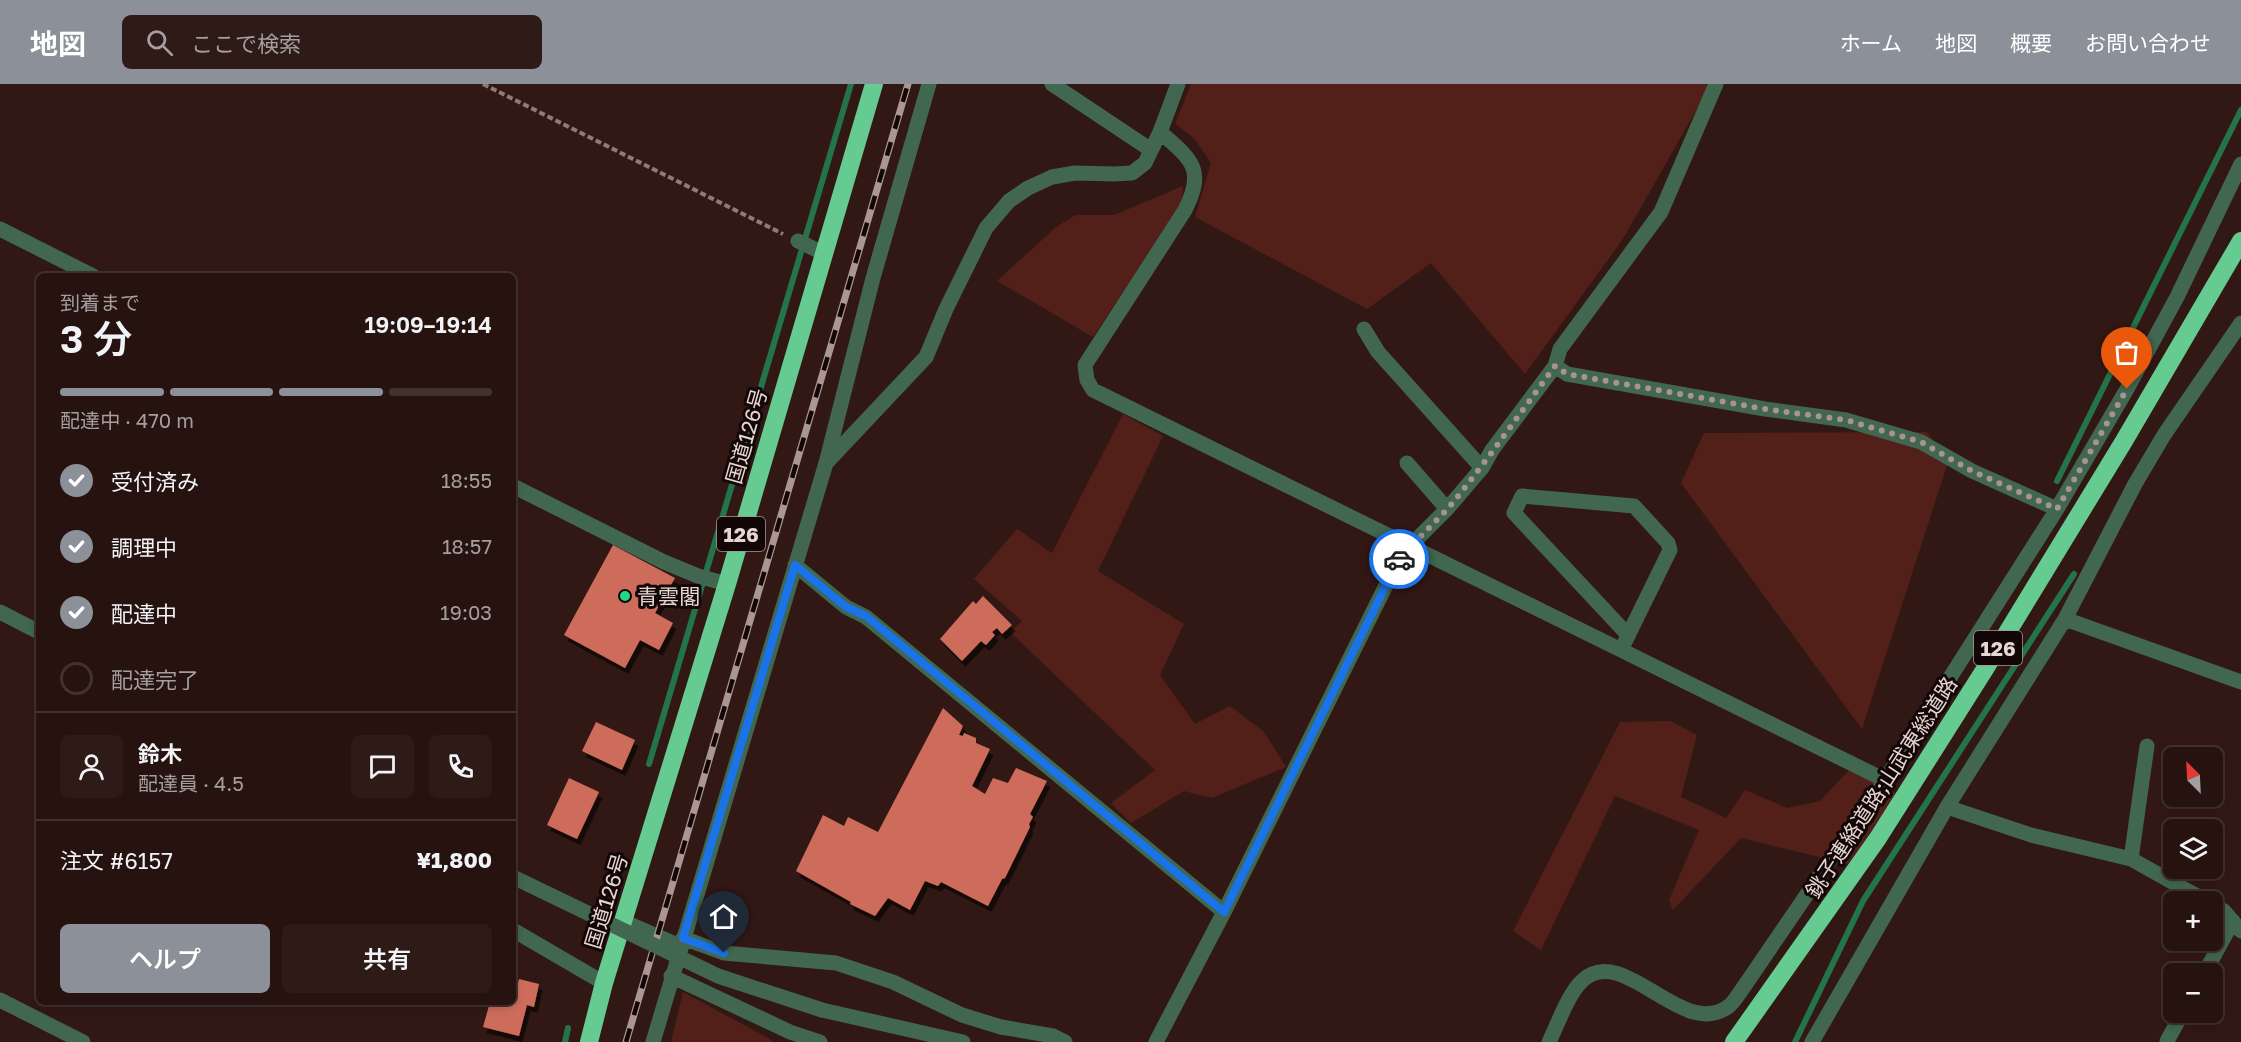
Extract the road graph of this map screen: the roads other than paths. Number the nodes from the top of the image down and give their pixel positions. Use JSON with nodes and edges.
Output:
{"nodes":[{"id":1,"x":874,"y":84,"type":"edge"},
{"id":2,"x":929,"y":84,"type":"edge"},
{"id":3,"x":1052,"y":84,"type":"edge"},
{"id":4,"x":1178,"y":84,"type":"edge"},
{"id":5,"x":1716,"y":84,"type":"edge"},
{"id":6,"x":1160,"y":132,"type":"junction"},
{"id":7,"x":1151,"y":150,"type":"junction"},
{"id":8,"x":2241,"y":164,"type":"edge"},
{"id":9,"x":0,"y":229,"type":"edge"},
{"id":10,"x":2241,"y":241,"type":"edge"},
{"id":11,"x":87,"y":273,"type":"edge"},
{"id":12,"x":2241,"y":323,"type":"edge"},
{"id":13,"x":1364,"y":329,"type":"dead end"},
{"id":14,"x":1555,"y":366,"type":"junction"},
{"id":15,"x":826,"y":463,"type":"junction"},
{"id":16,"x":1407,"y":463,"type":"dead end"},
{"id":17,"x":1482,"y":468,"type":"junction"},
{"id":18,"x":516,"y":488,"type":"edge"},
{"id":19,"x":1447,"y":509,"type":"junction"},
{"id":20,"x":2057,"y":509,"type":"junction"},
{"id":21,"x":1407,"y":546,"type":"junction"},
{"id":22,"x":795,"y":565,"type":"junction"},
{"id":23,"x":727,"y":584,"type":"junction"},
{"id":24,"x":0,"y":612,"type":"edge"},
{"id":25,"x":2065,"y":619,"type":"junction"},
{"id":26,"x":36,"y":630,"type":"edge"},
{"id":27,"x":1628,"y":635,"type":"junction"},
{"id":28,"x":1621,"y":650,"type":"junction"},
{"id":29,"x":2241,"y":682,"type":"edge"},
{"id":30,"x":2147,"y":746,"type":"dead end"},
{"id":31,"x":1884,"y":780,"type":"junction"},
{"id":32,"x":1947,"y":807,"type":"junction"},
{"id":33,"x":2131,"y":859,"type":"junction"},
{"id":34,"x":516,"y":878,"type":"edge"},
{"id":35,"x":2188,"y":891,"type":"edge"},
{"id":36,"x":2223,"y":910,"type":"edge"},
{"id":37,"x":1224,"y":912,"type":"junction"},
{"id":38,"x":623,"y":921,"type":"junction"},
{"id":39,"x":2237,"y":926,"type":"edge"},
{"id":40,"x":516,"y":932,"type":"edge"},
{"id":41,"x":682,"y":942,"type":"junction"},
{"id":42,"x":2212,"y":963,"type":"edge"},
{"id":43,"x":671,"y":976,"type":"junction"},
{"id":44,"x":604,"y":983,"type":"junction"},
{"id":45,"x":0,"y":1000,"type":"edge"},
{"id":46,"x":2176,"y":1023,"type":"edge"},
{"id":47,"x":2167,"y":1041,"type":"edge"},
{"id":48,"x":83,"y":1042,"type":"edge"},
{"id":49,"x":589,"y":1042,"type":"edge"},
{"id":50,"x":653,"y":1042,"type":"edge"},
{"id":51,"x":820,"y":1042,"type":"edge"},
{"id":52,"x":963,"y":1042,"type":"edge"},
{"id":53,"x":1065,"y":1042,"type":"edge"},
{"id":54,"x":1156,"y":1042,"type":"edge"},
{"id":55,"x":1550,"y":1042,"type":"edge"},
{"id":56,"x":1734,"y":1042,"type":"edge"},
{"id":57,"x":1812,"y":1042,"type":"edge"}],
"edges":[{"from":1,"to":23,"type":"highway","name":"国道126号","number":"126"},
{"from":2,"to":15,"type":"street"},
{"from":3,"to":7,"type":"street"},
{"from":4,"to":6,"type":"street"},
{"from":5,"to":14,"type":"street"},
{"from":6,"to":7,"type":"street"},
{"from":6,"to":21,"type":"street"},
{"from":7,"to":15,"type":"street"},
{"from":8,"to":20,"type":"street"},
{"from":9,"to":11,"type":"street"},
{"from":10,"to":56,"type":"highway","name":"銚子連絡道路;山武東総道路","number":"126"},
{"from":12,"to":25,"type":"street"},
{"from":13,"to":17,"type":"street"},
{"from":14,"to":17,"type":"street"},
{"from":14,"to":20,"type":"street"},
{"from":15,"to":22,"type":"street"},
{"from":16,"to":19,"type":"street"},
{"from":17,"to":19,"type":"street"},
{"from":18,"to":23,"type":"street"},
{"from":19,"to":21,"type":"street"},
{"from":20,"to":31,"type":"street"},
{"from":21,"to":28,"type":"street"},
{"from":21,"to":37,"type":"street"},
{"from":22,"to":37,"type":"street"},
{"from":22,"to":41,"type":"street"},
{"from":23,"to":38,"type":"highway","name":"国道126号","number":"126"},
{"from":24,"to":26,"type":"street"},
{"from":25,"to":29,"type":"street"},
{"from":25,"to":32,"type":"street"},
{"from":27,"to":27,"type":"street"},
{"from":27,"to":28,"type":"street"},
{"from":28,"to":31,"type":"street"},
{"from":30,"to":33,"type":"street"},
{"from":31,"to":55,"type":"street"},
{"from":32,"to":33,"type":"street"},
{"from":32,"to":57,"type":"street"},
{"from":33,"to":35,"type":"street"},
{"from":34,"to":52,"type":"street","bridge":true},
{"from":36,"to":39,"type":"street"},
{"from":37,"to":54,"type":"street"},
{"from":38,"to":41,"type":"street"},
{"from":38,"to":44,"type":"highway","name":"国道126号","number":"126"},
{"from":39,"to":42,"type":"street"},
{"from":40,"to":44,"type":"street"},
{"from":41,"to":43,"type":"street"},
{"from":41,"to":53,"type":"street"},
{"from":43,"to":50,"type":"street"},
{"from":43,"to":51,"type":"street"},
{"from":44,"to":49,"type":"highway","name":"国道126号","number":"126"},
{"from":45,"to":48,"type":"street"},
{"from":46,"to":47,"type":"street"}]}
